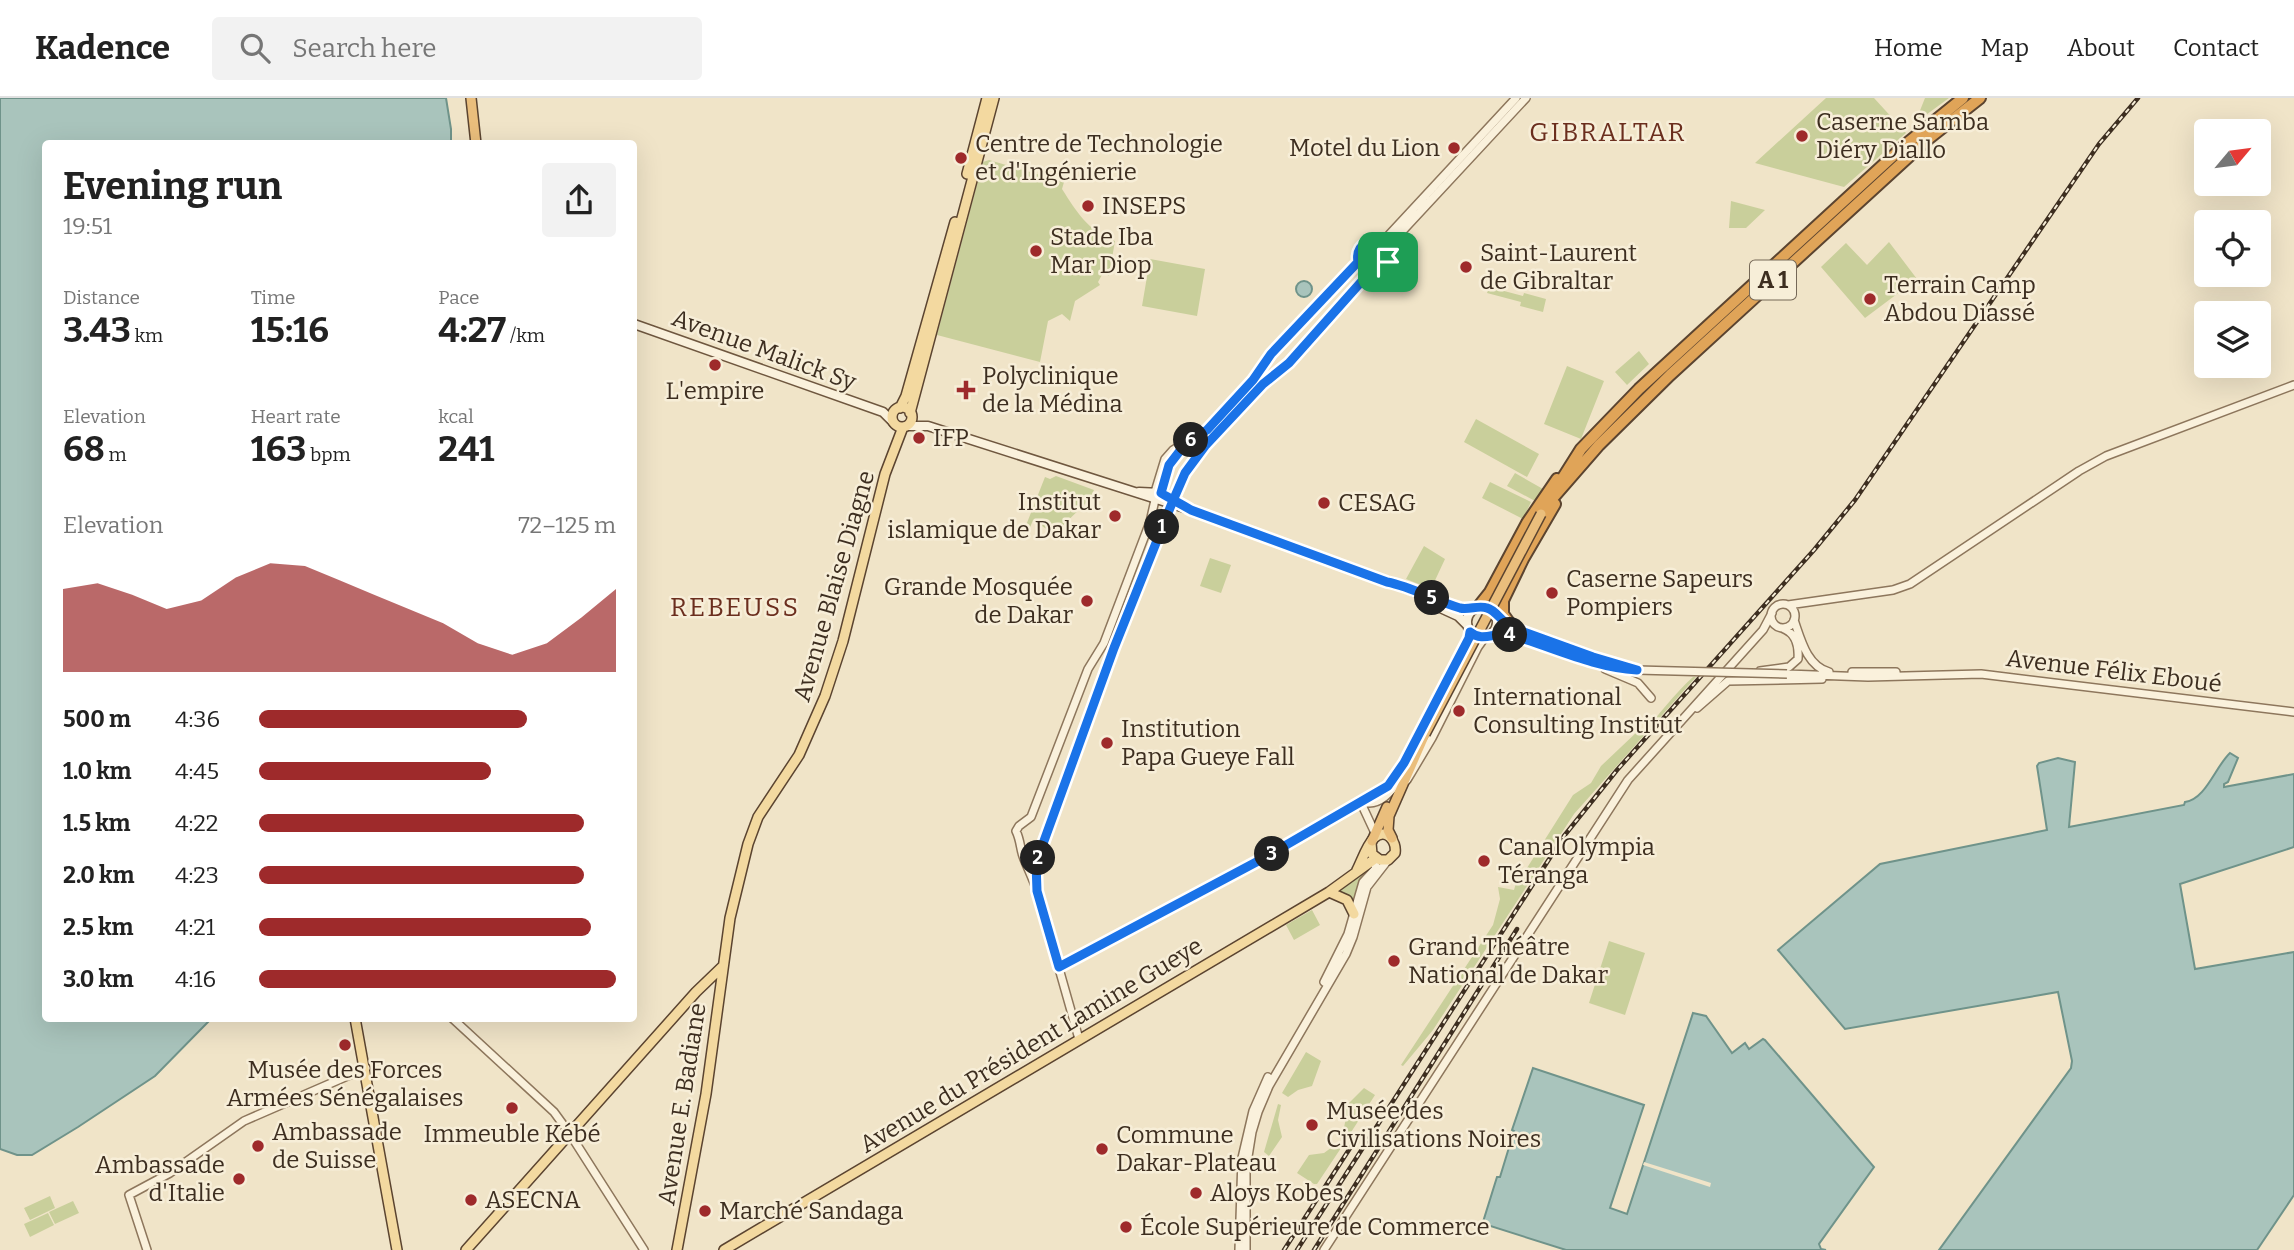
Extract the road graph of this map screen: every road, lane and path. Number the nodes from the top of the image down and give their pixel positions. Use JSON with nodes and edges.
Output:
{"nodes":[{"id":1,"x":468,"y":98,"type":"edge"},
{"id":2,"x":987,"y":98,"type":"edge"},
{"id":3,"x":994,"y":98,"type":"edge"},
{"id":4,"x":1516,"y":98,"type":"edge"},
{"id":5,"x":1526,"y":98,"type":"edge"},
{"id":6,"x":1963,"y":98,"type":"edge"},
{"id":7,"x":1980,"y":98,"type":"edge"},
{"id":8,"x":475,"y":140,"type":"edge"},
{"id":9,"x":1378,"y":242,"type":"junction"},
{"id":10,"x":1387,"y":251,"type":"junction"},
{"id":11,"x":1364,"y":267,"type":"junction"},
{"id":12,"x":637,"y":325,"type":"edge"},
{"id":13,"x":2294,"y":385,"type":"edge"},
{"id":14,"x":898,"y":408,"type":"junction"},
{"id":15,"x":883,"y":412,"type":"junction"},
{"id":16,"x":911,"y":414,"type":"junction"},
{"id":17,"x":900,"y":425,"type":"junction"},
{"id":18,"x":928,"y":426,"type":"junction"},
{"id":19,"x":1572,"y":469,"type":"junction"},
{"id":20,"x":1157,"y":495,"type":"junction"},
{"id":21,"x":1171,"y":502,"type":"junction"},
{"id":22,"x":1543,"y":511,"type":"joint"},
{"id":23,"x":1387,"y":582,"type":"junction"},
{"id":24,"x":1510,"y":585,"type":"junction"},
{"id":25,"x":1805,"y":601,"type":"junction"},
{"id":26,"x":1788,"y":605,"type":"junction"},
{"id":27,"x":1476,"y":608,"type":"junction"},
{"id":28,"x":1772,"y":613,"type":"junction"},
{"id":29,"x":1497,"y":616,"type":"junction"},
{"id":30,"x":1794,"y":618,"type":"junction"},
{"id":31,"x":1780,"y":627,"type":"junction"},
{"id":32,"x":1469,"y":628,"type":"junction"},
{"id":33,"x":1513,"y":628,"type":"junction"},
{"id":34,"x":1763,"y":630,"type":"junction"},
{"id":35,"x":1491,"y":635,"type":"junction"},
{"id":36,"x":1798,"y":659,"type":"junction"},
{"id":37,"x":1581,"y":660,"type":"junction"},
{"id":38,"x":1811,"y":661,"type":"junction"},
{"id":39,"x":1618,"y":666,"type":"junction"},
{"id":40,"x":1785,"y":671,"type":"junction"},
{"id":41,"x":1829,"y":672,"type":"junction"},
{"id":42,"x":1806,"y":673,"type":"junction"},
{"id":43,"x":1930,"y":674,"type":"junction"},
{"id":44,"x":1720,"y":675,"type":"junction"},
{"id":45,"x":1868,"y":677,"type":"junction"},
{"id":46,"x":1728,"y":681,"type":"junction"},
{"id":47,"x":1651,"y":698,"type":"dead end"},
{"id":48,"x":2294,"y":712,"type":"edge"},
{"id":49,"x":1677,"y":725,"type":"junction"},
{"id":50,"x":1410,"y":767,"type":"junction"},
{"id":51,"x":1400,"y":789,"type":"junction"},
{"id":52,"x":1362,"y":803,"type":"junction"},
{"id":53,"x":1392,"y":838,"type":"junction"},
{"id":54,"x":1373,"y":839,"type":"junction"},
{"id":55,"x":1022,"y":844,"type":"junction"},
{"id":56,"x":1040,"y":851,"type":"junction"},
{"id":57,"x":1377,"y":859,"type":"junction"},
{"id":58,"x":1388,"y":860,"type":"junction"},
{"id":59,"x":1031,"y":863,"type":"junction"},
{"id":60,"x":1357,"y":871,"type":"junction"},
{"id":61,"x":1329,"y":892,"type":"junction"},
{"id":62,"x":1354,"y":914,"type":"junction"},
{"id":63,"x":724,"y":964,"type":"junction"},
{"id":64,"x":1059,"y":967,"type":"junction"},
{"id":65,"x":356,"y":1022,"type":"edge"},
{"id":66,"x":456,"y":1022,"type":"edge"},
{"id":67,"x":1079,"y":1039,"type":"junction"},
{"id":68,"x":366,"y":1068,"type":"junction"},
{"id":69,"x":570,"y":1134,"type":"junction"},
{"id":70,"x":147,"y":1250,"type":"edge"},
{"id":71,"x":397,"y":1250,"type":"edge"},
{"id":72,"x":466,"y":1250,"type":"edge"},
{"id":73,"x":644,"y":1250,"type":"edge"},
{"id":74,"x":677,"y":1250,"type":"edge"},
{"id":75,"x":724,"y":1250,"type":"edge"},
{"id":76,"x":1239,"y":1250,"type":"edge"},
{"id":77,"x":1246,"y":1250,"type":"edge"},
{"id":78,"x":1324,"y":1250,"type":"edge"}],
"edges":[{"from":1,"to":8,"type":"highway"},
{"from":2,"to":14,"type":"main road"},
{"from":3,"to":16,"type":"main road"},
{"from":4,"to":9,"type":"street"},
{"from":5,"to":10,"type":"street"},
{"from":6,"to":19,"type":"highway","number":"A 1"},
{"from":7,"to":19,"type":"highway","number":"A 1"},
{"from":9,"to":10,"type":"street"},
{"from":9,"to":11,"type":"street"},
{"from":10,"to":11,"type":"street"},
{"from":11,"to":20,"type":"street"},
{"from":11,"to":21,"type":"street"},
{"from":12,"to":15,"type":"main road","name":"Avenue Malick Sy"},
{"from":13,"to":25,"type":"street"},
{"from":14,"to":15,"type":"main road","name":"Avenue Malick Sy"},
{"from":14,"to":16,"type":"main road"},
{"from":14,"to":17,"type":"main road"},
{"from":15,"to":17,"type":"main road","name":"Avenue Malick Sy"},
{"from":16,"to":17,"type":"main road"},
{"from":16,"to":18,"type":"main road"},
{"from":17,"to":18,"type":"main road"},
{"from":17,"to":63,"type":"main road","name":"Avenue Blaise Diagne"},
{"from":18,"to":20,"type":"main road"},
{"from":19,"to":22,"type":"highway","number":"A 1"},
{"from":19,"to":24,"type":"highway"},
{"from":19,"to":27,"type":"highway"},
{"from":20,"to":21,"type":"main road"},
{"from":20,"to":55,"type":"street"},
{"from":21,"to":23,"type":"main road"},
{"from":21,"to":56,"type":"street"},
{"from":22,"to":50,"type":"highway","number":"A 1","bridge":true},
{"from":23,"to":27,"type":"main road"},
{"from":23,"to":32,"type":"main road"},
{"from":24,"to":29,"type":"highway"},
{"from":24,"to":33,"type":"highway"},
{"from":25,"to":26,"type":"street"},
{"from":25,"to":30,"type":"street"},
{"from":26,"to":28,"type":"street"},
{"from":26,"to":30,"type":"street"},
{"from":27,"to":29,"type":"main road"},
{"from":27,"to":32,"type":"main road"},
{"from":28,"to":31,"type":"street"},
{"from":28,"to":34,"type":"street"},
{"from":29,"to":33,"type":"street"},
{"from":29,"to":35,"type":"main road"},
{"from":30,"to":31,"type":"street"},
{"from":30,"to":38,"type":"street"},
{"from":31,"to":34,"type":"street"},
{"from":31,"to":36,"type":"street"},
{"from":32,"to":35,"type":"main road"},
{"from":32,"to":52,"type":"street"},
{"from":33,"to":39,"type":"street"},
{"from":34,"to":44,"type":"street"},
{"from":35,"to":37,"type":"street"},
{"from":35,"to":51,"type":"street"},
{"from":36,"to":38,"type":"street"},
{"from":36,"to":40,"type":"street"},
{"from":37,"to":39,"type":"street"},
{"from":37,"to":47,"type":"street"},
{"from":38,"to":41,"type":"street"},
{"from":38,"to":42,"type":"street"},
{"from":39,"to":40,"type":"street","name":"Avenue Félix Eboué","bridge":true},
{"from":40,"to":42,"type":"street","name":"Avenue Félix Eboué"},
{"from":41,"to":42,"type":"street","name":"Avenue Félix Eboué"},
{"from":41,"to":43,"type":"street","name":"Avenue Félix Eboué"},
{"from":42,"to":45,"type":"street","name":"Avenue Félix Eboué"},
{"from":43,"to":45,"type":"street","name":"Avenue Félix Eboué"},
{"from":43,"to":48,"type":"street","name":"Avenue Félix Eboué"},
{"from":44,"to":46,"type":"street"},
{"from":44,"to":49,"type":"street"},
{"from":45,"to":46,"type":"street"},
{"from":46,"to":49,"type":"street"},
{"from":49,"to":78,"type":"street"},
{"from":50,"to":51,"type":"highway","number":"A 1"},
{"from":50,"to":52,"type":"street"},
{"from":51,"to":53,"type":"highway","number":"A 1"},
{"from":51,"to":54,"type":"highway","number":"A 1"},
{"from":52,"to":54,"type":"street"},
{"from":52,"to":64,"type":"street"},
{"from":53,"to":54,"type":"main road"},
{"from":53,"to":58,"type":"main road"},
{"from":54,"to":57,"type":"main road"},
{"from":54,"to":60,"type":"main road","name":"Avenue du Président Lamine Gueye"},
{"from":55,"to":56,"type":"street"},
{"from":55,"to":59,"type":"street"},
{"from":56,"to":59,"type":"street"},
{"from":57,"to":58,"type":"main road"},
{"from":57,"to":60,"type":"main road","name":"Avenue du Président Lamine Gueye"},
{"from":57,"to":62,"type":"street"},
{"from":58,"to":77,"type":"street"},
{"from":59,"to":64,"type":"street"},
{"from":60,"to":61,"type":"main road","name":"Avenue du Président Lamine Gueye"},
{"from":61,"to":62,"type":"main road"},
{"from":61,"to":67,"type":"main road","name":"Avenue du Président Lamine Gueye"},
{"from":62,"to":76,"type":"street"},
{"from":63,"to":69,"type":"main road"},
{"from":63,"to":74,"type":"main road","name":"Avenue E. Badiane"},
{"from":64,"to":67,"type":"street"},
{"from":65,"to":68,"type":"main road"},
{"from":66,"to":69,"type":"street"},
{"from":67,"to":75,"type":"main road","name":"Avenue du Président Lamine Gueye"},
{"from":68,"to":70,"type":"street"},
{"from":68,"to":71,"type":"main road"},
{"from":69,"to":72,"type":"main road"},
{"from":69,"to":73,"type":"street"}]}
